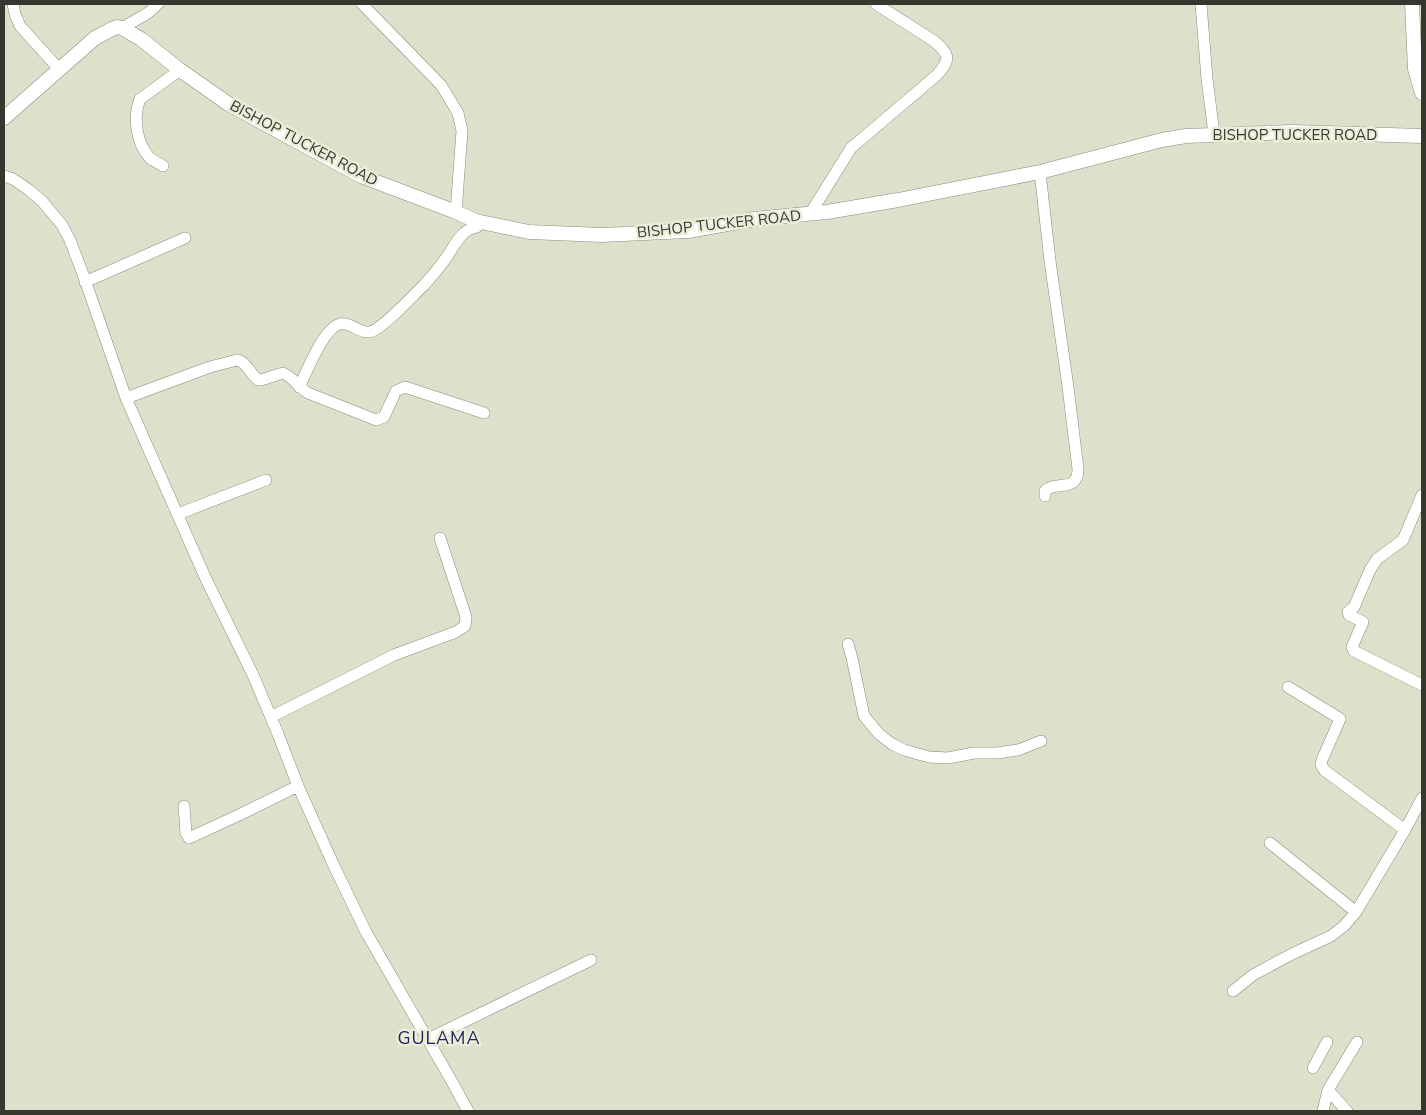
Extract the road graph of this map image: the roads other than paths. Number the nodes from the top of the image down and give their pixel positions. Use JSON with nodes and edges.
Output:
{"nodes":[{"id":1,"x":13,"y":4,"type":"edge"},
{"id":2,"x":158,"y":4,"type":"edge"},
{"id":3,"x":362,"y":4,"type":"edge"},
{"id":4,"x":876,"y":4,"type":"edge"},
{"id":5,"x":1201,"y":4,"type":"edge"},
{"id":6,"x":1412,"y":4,"type":"edge"},
{"id":7,"x":122,"y":28,"type":"junction"},
{"id":8,"x":59,"y":69,"type":"junction"},
{"id":9,"x":180,"y":70,"type":"junction"},
{"id":10,"x":1422,"y":93,"type":"edge"},
{"id":11,"x":4,"y":118,"type":"edge"},
{"id":12,"x":1214,"y":134,"type":"junction"},
{"id":13,"x":1422,"y":136,"type":"edge"},
{"id":14,"x":163,"y":166,"type":"dead end"},
{"id":15,"x":1040,"y":172,"type":"junction"},
{"id":16,"x":4,"y":176,"type":"edge"},
{"id":17,"x":456,"y":212,"type":"junction"},
{"id":18,"x":810,"y":214,"type":"junction"},
{"id":19,"x":477,"y":227,"type":"dead end"},
{"id":20,"x":185,"y":238,"type":"dead end"},
{"id":21,"x":86,"y":282,"type":"junction"},
{"id":22,"x":299,"y":387,"type":"junction"},
{"id":23,"x":126,"y":398,"type":"junction"},
{"id":24,"x":484,"y":413,"type":"dead end"},
{"id":25,"x":266,"y":480,"type":"dead end"},
{"id":26,"x":1422,"y":495,"type":"edge"},
{"id":27,"x":1045,"y":496,"type":"dead end"},
{"id":28,"x":178,"y":514,"type":"junction"},
{"id":29,"x":440,"y":538,"type":"dead end"},
{"id":30,"x":848,"y":644,"type":"dead end"},
{"id":31,"x":1422,"y":685,"type":"edge"},
{"id":32,"x":1288,"y":687,"type":"dead end"},
{"id":33,"x":271,"y":717,"type":"junction"},
{"id":34,"x":1041,"y":741,"type":"dead end"},
{"id":35,"x":298,"y":786,"type":"junction"},
{"id":36,"x":1422,"y":798,"type":"edge"},
{"id":37,"x":184,"y":806,"type":"dead end"},
{"id":38,"x":1405,"y":830,"type":"junction"},
{"id":39,"x":1270,"y":843,"type":"dead end"},
{"id":40,"x":1356,"y":912,"type":"junction"},
{"id":41,"x":591,"y":960,"type":"dead end"},
{"id":42,"x":1233,"y":991,"type":"dead end"},
{"id":43,"x":428,"y":1039,"type":"junction"},
{"id":44,"x":1327,"y":1042,"type":"dead end"},
{"id":45,"x":1357,"y":1042,"type":"dead end"},
{"id":46,"x":1313,"y":1068,"type":"dead end"},
{"id":47,"x":1328,"y":1090,"type":"junction"},
{"id":48,"x":468,"y":1111,"type":"edge"},
{"id":49,"x":1323,"y":1111,"type":"edge"},
{"id":50,"x":1347,"y":1111,"type":"edge"}],
"edges":[{"from":1,"to":8,"type":"street"},
{"from":2,"to":7,"type":"street"},
{"from":3,"to":17,"type":"street"},
{"from":4,"to":18,"type":"street"},
{"from":5,"to":12,"type":"street"},
{"from":6,"to":10,"type":"main road"},
{"from":7,"to":8,"type":"main road"},
{"from":7,"to":9,"type":"main road","name":"BISHOP TUCKER ROAD"},
{"from":8,"to":11,"type":"main road"},
{"from":9,"to":14,"type":"street"},
{"from":9,"to":17,"type":"main road","name":"BISHOP TUCKER ROAD"},
{"from":12,"to":13,"type":"main road","name":"BISHOP TUCKER ROAD"},
{"from":12,"to":15,"type":"main road","name":"BISHOP TUCKER ROAD"},
{"from":15,"to":18,"type":"main road","name":"BISHOP TUCKER ROAD"},
{"from":15,"to":27,"type":"street"},
{"from":16,"to":21,"type":"street"},
{"from":17,"to":18,"type":"main road","name":"BISHOP TUCKER ROAD"},
{"from":19,"to":22,"type":"street"},
{"from":20,"to":21,"type":"street"},
{"from":21,"to":23,"type":"street"},
{"from":22,"to":23,"type":"street"},
{"from":22,"to":24,"type":"street"},
{"from":23,"to":28,"type":"street"},
{"from":25,"to":28,"type":"street"},
{"from":26,"to":31,"type":"street"},
{"from":28,"to":33,"type":"street"},
{"from":29,"to":33,"type":"street"},
{"from":30,"to":34,"type":"street"},
{"from":32,"to":38,"type":"street"},
{"from":33,"to":35,"type":"street"},
{"from":35,"to":37,"type":"street"},
{"from":35,"to":43,"type":"street"},
{"from":36,"to":38,"type":"street"},
{"from":38,"to":40,"type":"street"},
{"from":39,"to":40,"type":"street"},
{"from":40,"to":42,"type":"street"},
{"from":41,"to":43,"type":"street"},
{"from":43,"to":48,"type":"street"},
{"from":44,"to":46,"type":"street"},
{"from":45,"to":47,"type":"street"},
{"from":47,"to":49,"type":"street"},
{"from":47,"to":50,"type":"street"}]}
